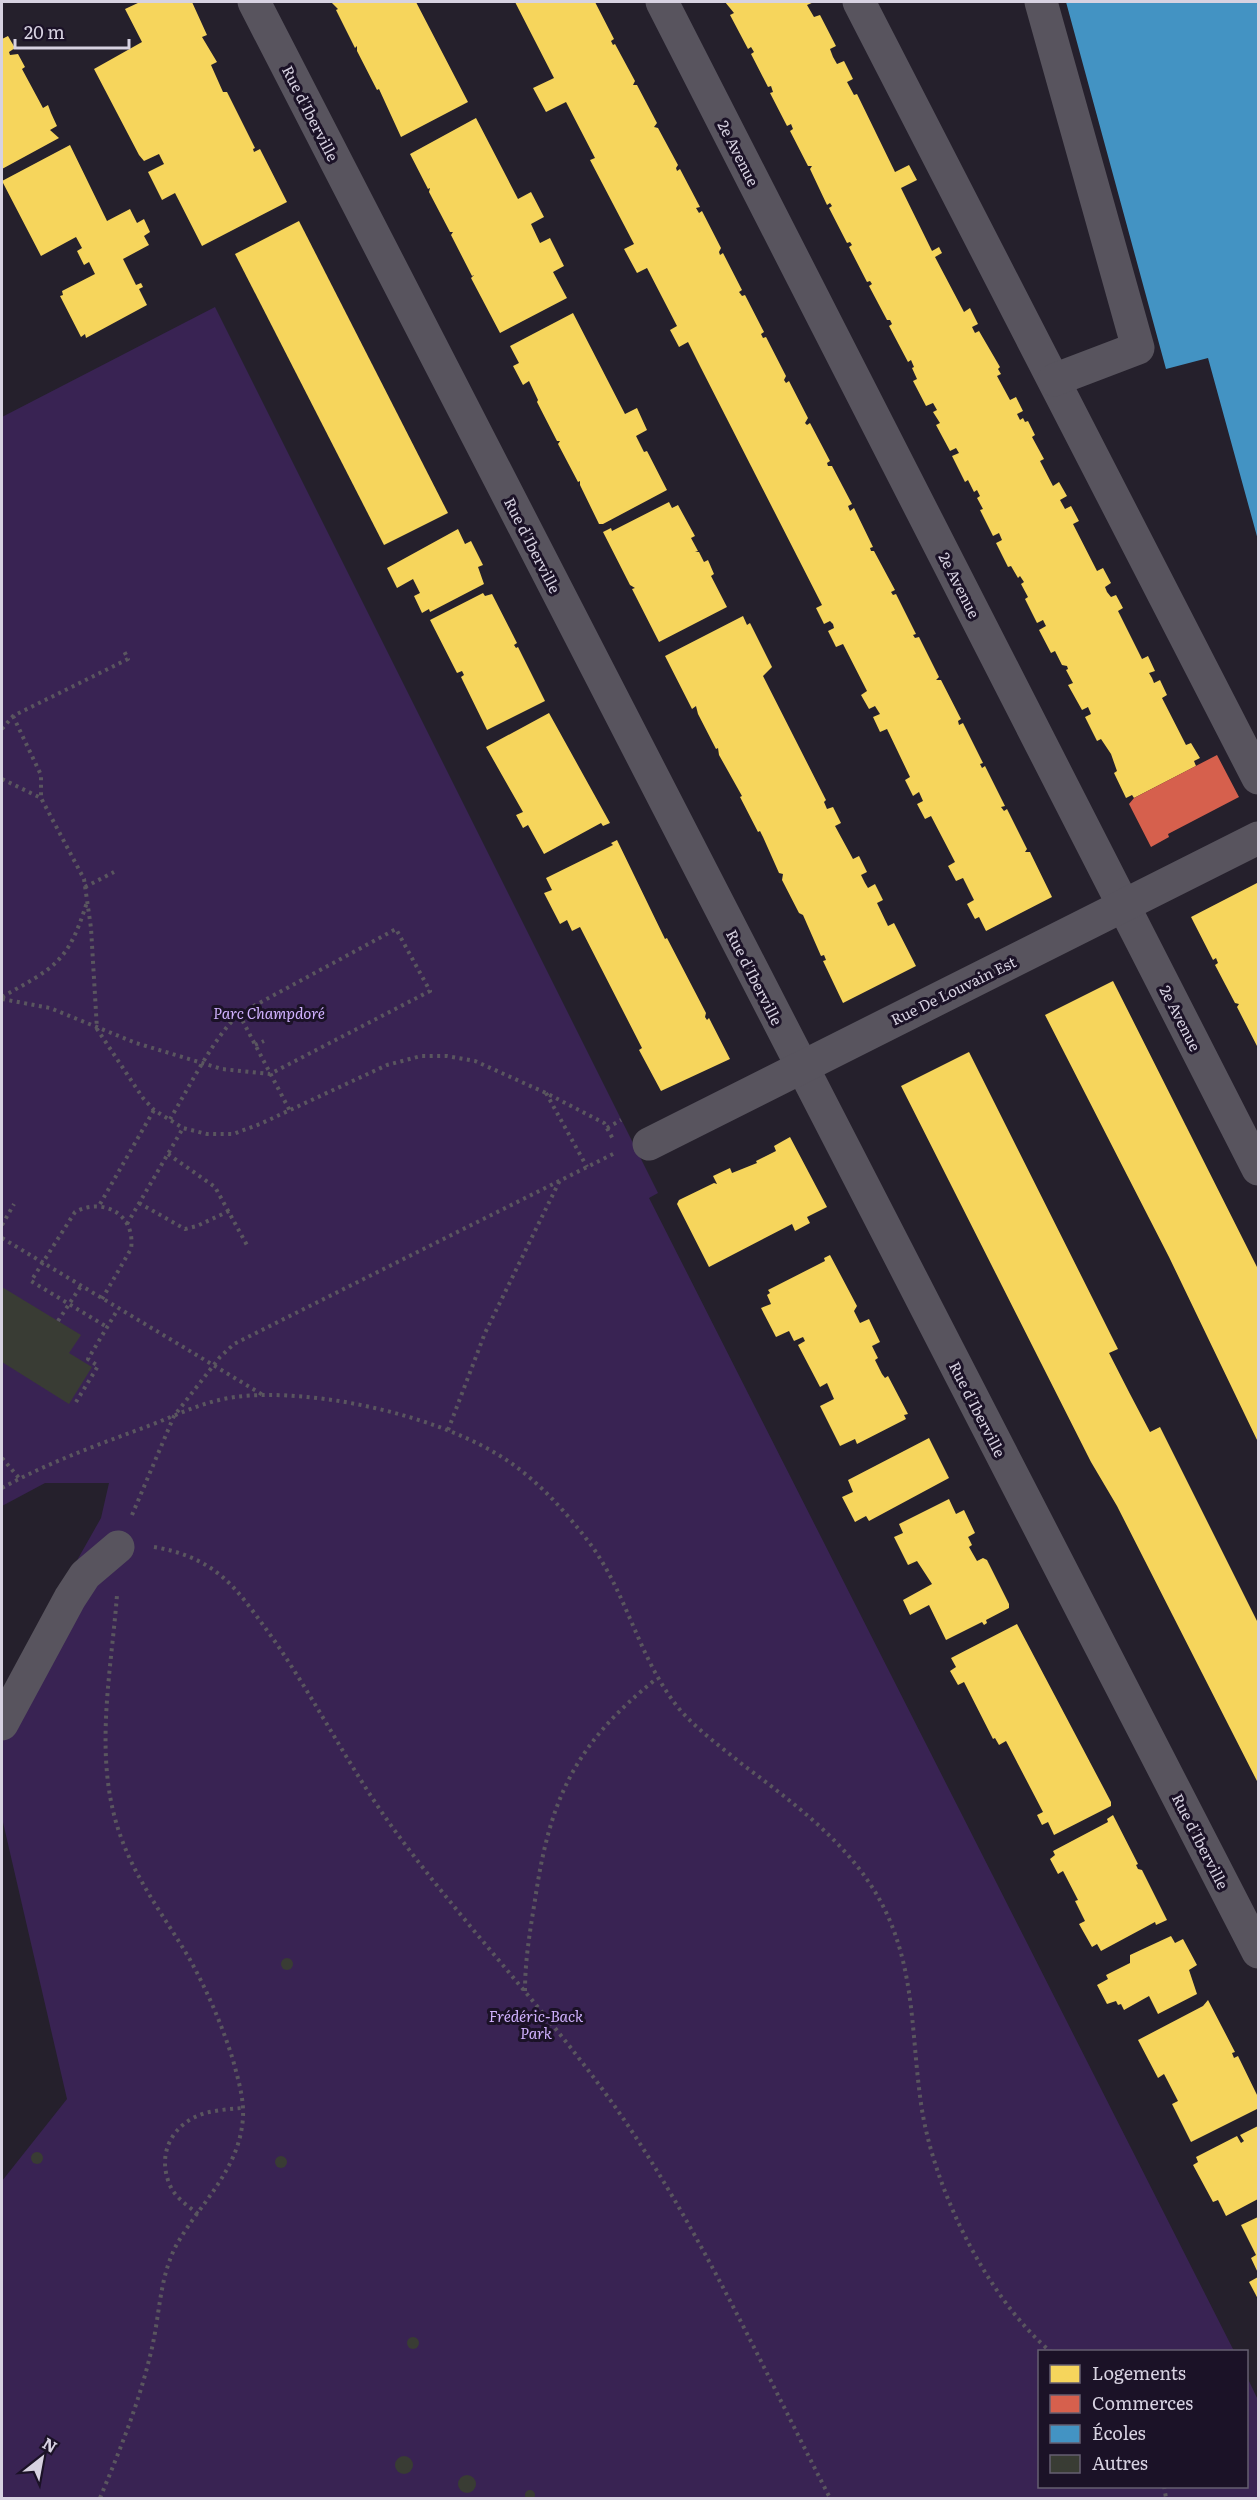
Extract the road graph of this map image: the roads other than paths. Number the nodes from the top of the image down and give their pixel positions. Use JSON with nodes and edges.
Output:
{"nodes":[{"id":1,"x":254,"y":2,"type":"edge"},
{"id":2,"x":662,"y":2,"type":"edge"},
{"id":3,"x":859,"y":2,"type":"edge"},
{"id":4,"x":1041,"y":2,"type":"edge"},
{"id":5,"x":1054,"y":380,"type":"junction"},
{"id":6,"x":1258,"y":778,"type":"edge"},
{"id":7,"x":1258,"y":838,"type":"edge"},
{"id":8,"x":1124,"y":905,"type":"junction"},
{"id":9,"x":801,"y":1066,"type":"junction"},
{"id":10,"x":635,"y":1147,"type":"road end"},
{"id":11,"x":1258,"y":1169,"type":"edge"},
{"id":12,"x":118,"y":1547,"type":"road end"},
{"id":13,"x":2,"y":1724,"type":"edge"},
{"id":14,"x":1258,"y":1952,"type":"edge"}],
"edges":[{"from":1,"to":9,"type":"street","name":"Rue d'Iberville"},
{"from":2,"to":8,"type":"street","name":"2e Avenue"},
{"from":3,"to":5,"type":"street"},
{"from":4,"to":5,"type":"street"},
{"from":5,"to":6,"type":"street"},
{"from":7,"to":8,"type":"street","name":"Rue De Louvain Est"},
{"from":8,"to":9,"type":"street","name":"Rue De Louvain Est"},
{"from":8,"to":11,"type":"street","name":"2e Avenue"},
{"from":9,"to":10,"type":"street","name":"Rue De Louvain Est"},
{"from":9,"to":14,"type":"street","name":"Rue d'Iberville"},
{"from":12,"to":13,"type":"street"}]}
